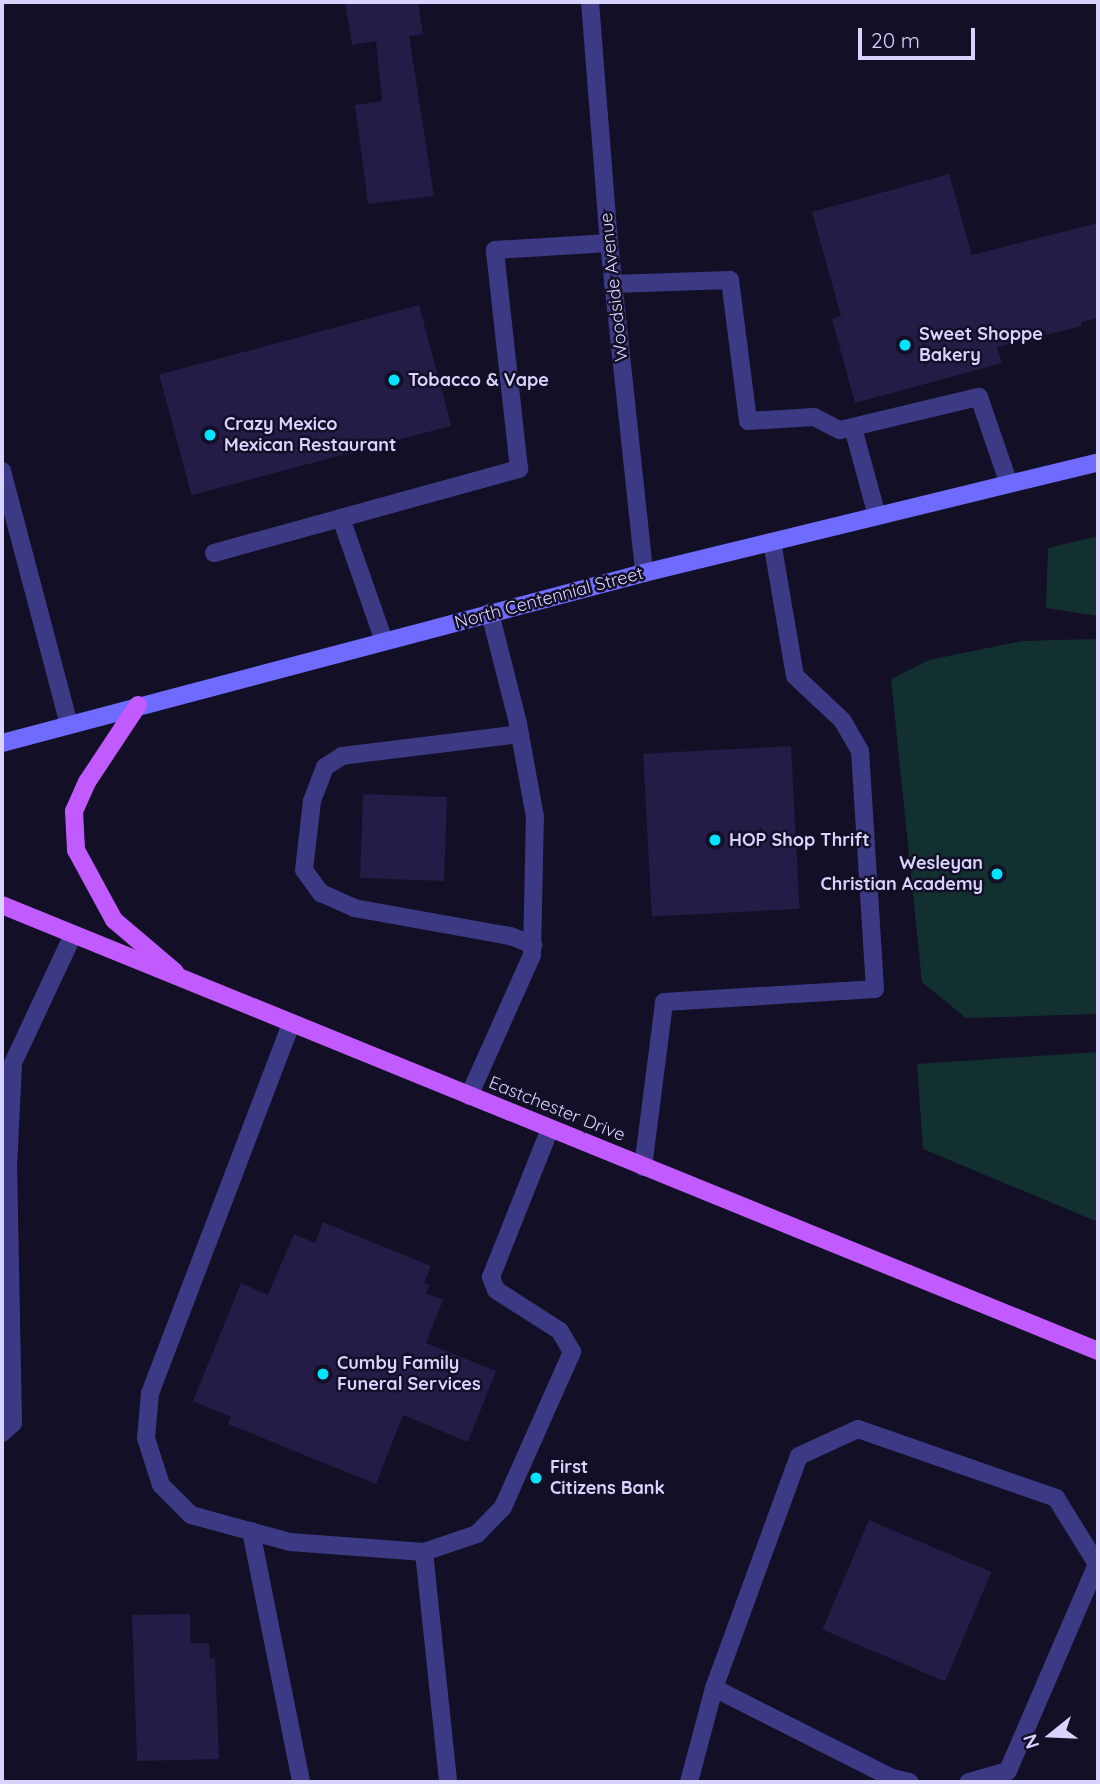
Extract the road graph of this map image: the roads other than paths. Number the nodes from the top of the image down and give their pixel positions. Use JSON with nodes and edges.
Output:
{"nodes":[{"id":1,"x":590,"y":2,"type":"edge"},
{"id":2,"x":609,"y":243,"type":"junction"},
{"id":3,"x":613,"y":284,"type":"junction"},
{"id":4,"x":853,"y":428,"type":"junction"},
{"id":5,"x":1098,"y":462,"type":"edge"},
{"id":6,"x":2,"y":471,"type":"edge"},
{"id":7,"x":1009,"y":484,"type":"junction"},
{"id":8,"x":877,"y":516,"type":"junction"},
{"id":9,"x":341,"y":518,"type":"junction"},
{"id":10,"x":772,"y":542,"type":"junction"},
{"id":11,"x":214,"y":553,"type":"dead end"},
{"id":12,"x":644,"y":573,"type":"junction"},
{"id":13,"x":490,"y":613,"type":"junction"},
{"id":14,"x":384,"y":640,"type":"junction"},
{"id":15,"x":138,"y":705,"type":"junction"},
{"id":16,"x":69,"y":724,"type":"junction"},
{"id":17,"x":520,"y":734,"type":"junction"},
{"id":18,"x":2,"y":743,"type":"edge"},
{"id":19,"x":2,"y":905,"type":"edge"},
{"id":20,"x":72,"y":937,"type":"junction"},
{"id":21,"x":533,"y":945,"type":"junction"},
{"id":22,"x":186,"y":981,"type":"junction"},
{"id":23,"x":291,"y":1024,"type":"junction"},
{"id":24,"x":469,"y":1096,"type":"junction"},
{"id":25,"x":550,"y":1129,"type":"junction"},
{"id":26,"x":643,"y":1167,"type":"junction"},
{"id":27,"x":1098,"y":1351,"type":"edge"},
{"id":28,"x":2,"y":1433,"type":"edge"},
{"id":29,"x":251,"y":1531,"type":"junction"},
{"id":30,"x":424,"y":1552,"type":"junction"},
{"id":31,"x":714,"y":1688,"type":"junction"},
{"id":32,"x":892,"y":1780,"type":"edge"},
{"id":33,"x":301,"y":1782,"type":"edge"},
{"id":34,"x":448,"y":1782,"type":"edge"},
{"id":35,"x":689,"y":1782,"type":"edge"},
{"id":36,"x":910,"y":1782,"type":"edge"},
{"id":37,"x":969,"y":1782,"type":"edge"}],
"edges":[{"from":1,"to":2,"type":"street","name":"Woodside Avenue"},
{"from":2,"to":3,"type":"street","name":"Woodside Avenue"},
{"from":2,"to":9,"type":"street"},
{"from":3,"to":4,"type":"street"},
{"from":3,"to":12,"type":"street","name":"Woodside Avenue"},
{"from":4,"to":7,"type":"street"},
{"from":4,"to":8,"type":"street"},
{"from":5,"to":7,"type":"main road","name":"North Centennial Street"},
{"from":6,"to":16,"type":"street"},
{"from":7,"to":8,"type":"main road","name":"North Centennial Street"},
{"from":8,"to":10,"type":"main road","name":"North Centennial Street"},
{"from":9,"to":11,"type":"street"},
{"from":9,"to":14,"type":"street"},
{"from":10,"to":12,"type":"main road","name":"North Centennial Street"},
{"from":10,"to":26,"type":"street"},
{"from":12,"to":13,"type":"main road","name":"North Centennial Street"},
{"from":13,"to":14,"type":"main road","name":"North Centennial Street"},
{"from":13,"to":17,"type":"street"},
{"from":14,"to":15,"type":"main road","name":"North Centennial Street"},
{"from":15,"to":16,"type":"main road","name":"North Centennial Street"},
{"from":15,"to":22,"type":"main road"},
{"from":16,"to":18,"type":"main road","name":"North Centennial Street"},
{"from":17,"to":21,"type":"street"},
{"from":17,"to":21,"type":"street"},
{"from":19,"to":20,"type":"main road","name":"Eastchester Drive"},
{"from":20,"to":22,"type":"main road","name":"Eastchester Drive"},
{"from":20,"to":28,"type":"street"},
{"from":21,"to":24,"type":"street"},
{"from":22,"to":23,"type":"main road","name":"Eastchester Drive"},
{"from":23,"to":24,"type":"main road","name":"Eastchester Drive"},
{"from":23,"to":29,"type":"street"},
{"from":24,"to":25,"type":"main road","name":"Eastchester Drive"},
{"from":25,"to":26,"type":"main road","name":"Eastchester Drive"},
{"from":25,"to":30,"type":"street"},
{"from":26,"to":27,"type":"main road","name":"Eastchester Drive"},
{"from":29,"to":30,"type":"street"},
{"from":29,"to":33,"type":"street"},
{"from":30,"to":34,"type":"street"},
{"from":31,"to":32,"type":"street"},
{"from":31,"to":35,"type":"street"},
{"from":31,"to":37,"type":"street"},
{"from":32,"to":36,"type":"street"}]}
